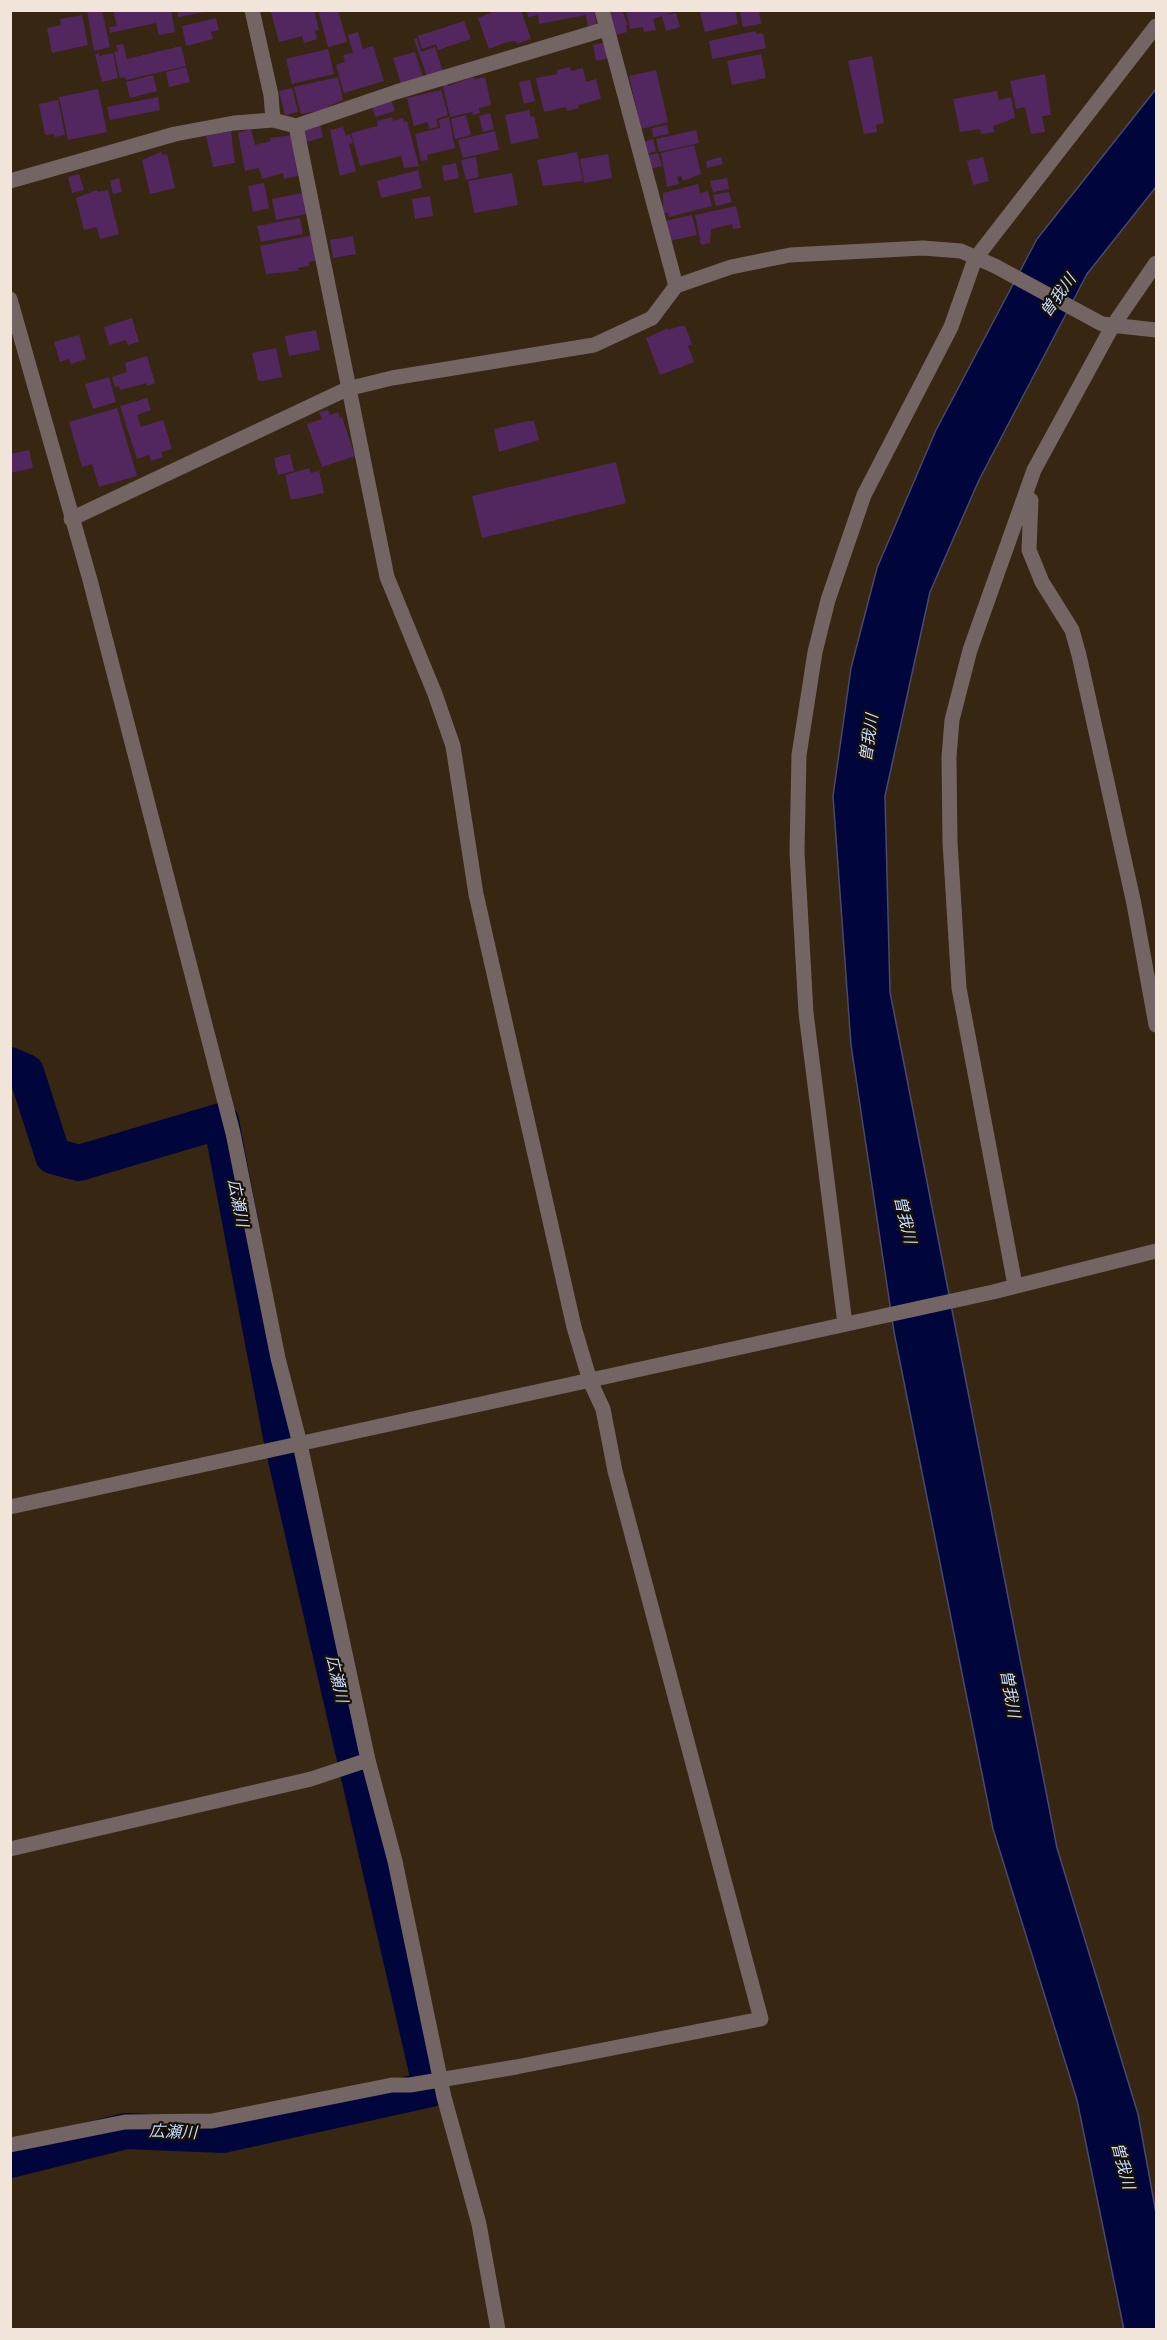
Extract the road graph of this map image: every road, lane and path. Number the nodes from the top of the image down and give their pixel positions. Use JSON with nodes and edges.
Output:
{"nodes":[{"id":1,"x":252,"y":10,"type":"edge"},
{"id":2,"x":602,"y":10,"type":"edge"},
{"id":3,"x":1156,"y":26,"type":"edge"},
{"id":4,"x":606,"y":29,"type":"junction"},
{"id":5,"x":273,"y":120,"type":"junction"},
{"id":6,"x":296,"y":126,"type":"junction"},
{"id":7,"x":10,"y":181,"type":"edge"},
{"id":8,"x":975,"y":258,"type":"junction"},
{"id":9,"x":1156,"y":262,"type":"edge"},
{"id":10,"x":676,"y":286,"type":"junction"},
{"id":11,"x":10,"y":299,"type":"edge"},
{"id":12,"x":1107,"y":325,"type":"junction"},
{"id":13,"x":1156,"y":330,"type":"edge"},
{"id":14,"x":347,"y":389,"type":"junction"},
{"id":15,"x":1034,"y":470,"type":"junction"},
{"id":16,"x":71,"y":519,"type":"junction"},
{"id":17,"x":1156,"y":1024,"type":"edge"},
{"id":18,"x":1156,"y":1251,"type":"edge"},
{"id":19,"x":1016,"y":1285,"type":"junction"},
{"id":20,"x":845,"y":1324,"type":"junction"},
{"id":21,"x":590,"y":1381,"type":"junction"},
{"id":22,"x":300,"y":1444,"type":"junction"},
{"id":23,"x":10,"y":1507,"type":"edge"},
{"id":24,"x":368,"y":1760,"type":"junction"},
{"id":25,"x":10,"y":1849,"type":"edge"},
{"id":26,"x":441,"y":2078,"type":"junction"},
{"id":27,"x":10,"y":2145,"type":"edge"},
{"id":28,"x":498,"y":2330,"type":"edge"}],
"edges":[{"from":1,"to":5,"type":"street"},
{"from":2,"to":4,"type":"street"},
{"from":3,"to":8,"type":"street"},
{"from":4,"to":6,"type":"street"},
{"from":4,"to":10,"type":"street"},
{"from":5,"to":6,"type":"street"},
{"from":5,"to":7,"type":"street"},
{"from":6,"to":14,"type":"street"},
{"from":8,"to":10,"type":"street"},
{"from":8,"to":12,"type":"street"},
{"from":8,"to":20,"type":"street"},
{"from":9,"to":12,"type":"street"},
{"from":10,"to":14,"type":"street"},
{"from":11,"to":16,"type":"street"},
{"from":12,"to":13,"type":"street"},
{"from":12,"to":15,"type":"street"},
{"from":14,"to":16,"type":"street"},
{"from":14,"to":21,"type":"street"},
{"from":15,"to":17,"type":"street"},
{"from":15,"to":19,"type":"street"},
{"from":16,"to":22,"type":"street"},
{"from":18,"to":19,"type":"street"},
{"from":19,"to":20,"type":"street"},
{"from":20,"to":21,"type":"street"},
{"from":21,"to":22,"type":"street"},
{"from":21,"to":26,"type":"street"},
{"from":22,"to":23,"type":"street"},
{"from":22,"to":24,"type":"street"},
{"from":24,"to":25,"type":"street"},
{"from":24,"to":26,"type":"street"},
{"from":26,"to":27,"type":"street"},
{"from":26,"to":28,"type":"street"}]}
